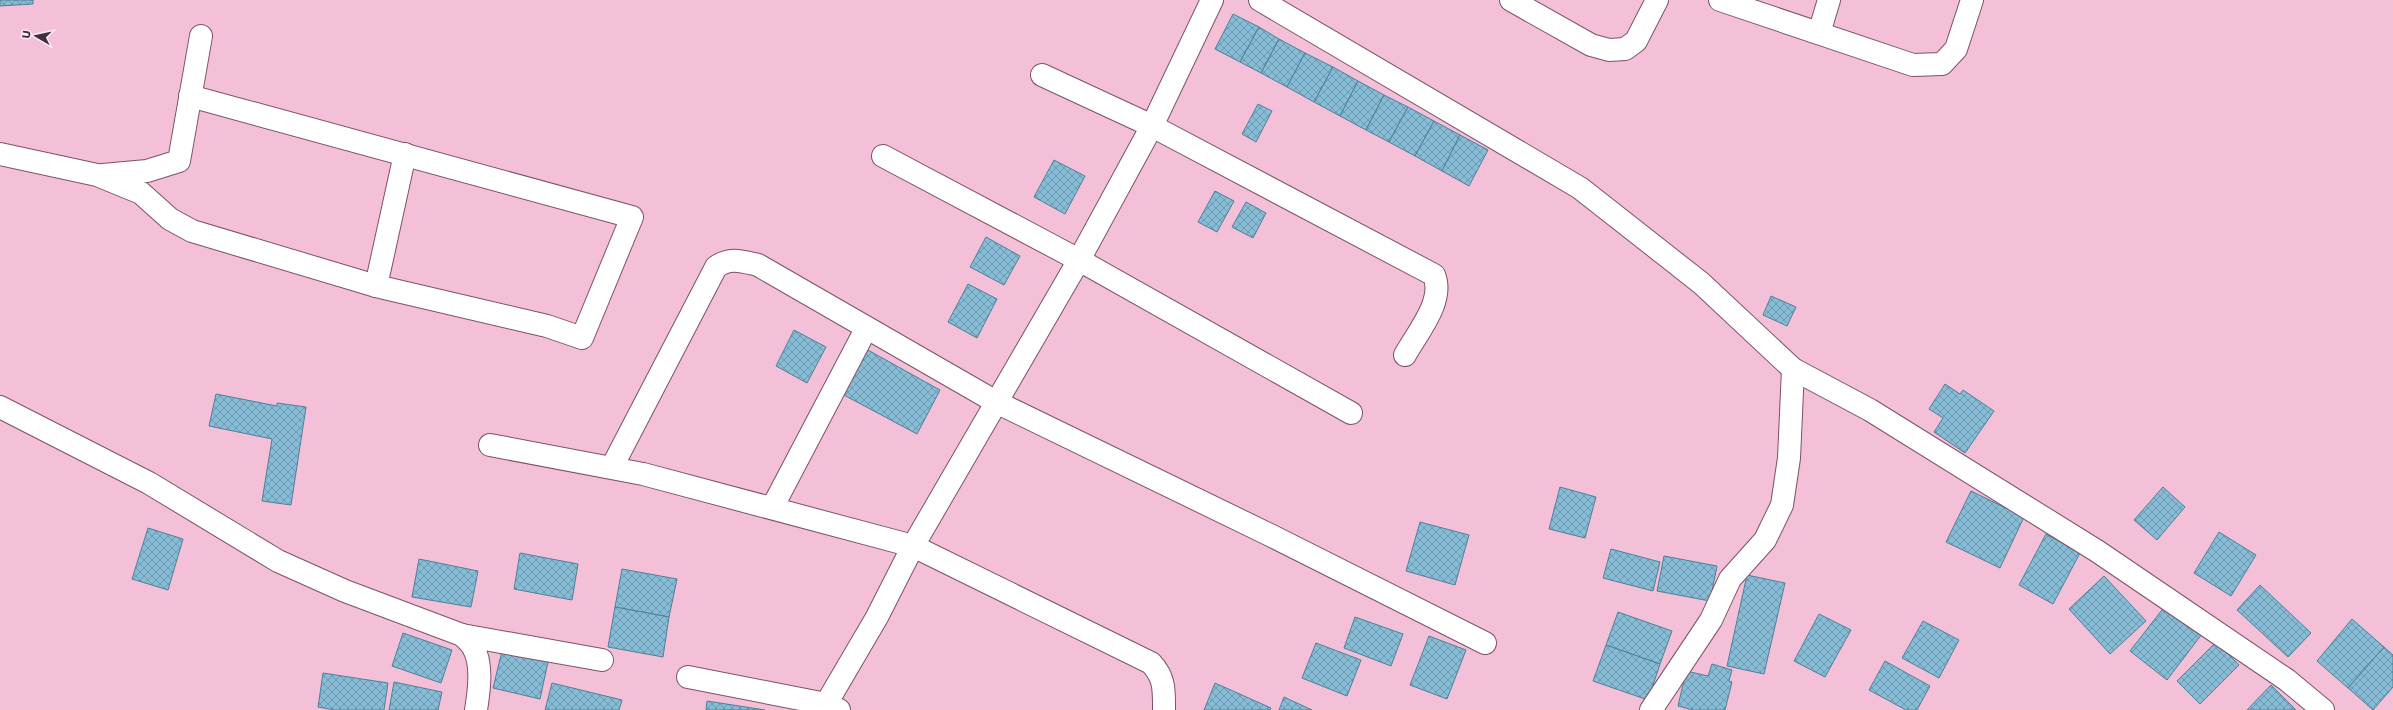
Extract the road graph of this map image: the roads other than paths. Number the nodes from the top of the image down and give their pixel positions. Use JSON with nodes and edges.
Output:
{"nodes":[{"id":1,"x":1212,"y":0,"type":"edge"},
{"id":2,"x":1260,"y":0,"type":"edge"},
{"id":3,"x":1511,"y":0,"type":"edge"},
{"id":4,"x":1658,"y":0,"type":"edge"},
{"id":5,"x":1720,"y":0,"type":"edge"},
{"id":6,"x":1829,"y":0,"type":"edge"},
{"id":7,"x":1972,"y":0,"type":"edge"},
{"id":8,"x":1819,"y":33,"type":"junction"},
{"id":9,"x":201,"y":36,"type":"dead end"},
{"id":10,"x":1042,"y":75,"type":"dead end"},
{"id":11,"x":190,"y":96,"type":"junction"},
{"id":12,"x":1152,"y":126,"type":"junction"},
{"id":13,"x":0,"y":154,"type":"edge"},
{"id":14,"x":405,"y":154,"type":"junction"},
{"id":15,"x":883,"y":156,"type":"dead end"},
{"id":16,"x":97,"y":175,"type":"junction"},
{"id":17,"x":1079,"y":260,"type":"junction"},
{"id":18,"x":376,"y":286,"type":"junction"},
{"id":19,"x":866,"y":329,"type":"junction"},
{"id":20,"x":1405,"y":355,"type":"dead end"},
{"id":21,"x":1793,"y":370,"type":"junction"},
{"id":22,"x":996,"y":402,"type":"junction"},
{"id":23,"x":0,"y":407,"type":"edge"},
{"id":24,"x":1351,"y":413,"type":"dead end"},
{"id":25,"x":490,"y":445,"type":"dead end"},
{"id":26,"x":612,"y":467,"type":"junction"},
{"id":27,"x":772,"y":508,"type":"junction"},
{"id":28,"x":913,"y":546,"type":"junction"},
{"id":29,"x":462,"y":635,"type":"junction"},
{"id":30,"x":1485,"y":643,"type":"dead end"},
{"id":31,"x":602,"y":660,"type":"dead end"},
{"id":32,"x":688,"y":677,"type":"dead end"},
{"id":33,"x":833,"y":707,"type":"edge"},
{"id":34,"x":476,"y":710,"type":"edge"},
{"id":35,"x":1164,"y":710,"type":"edge"},
{"id":36,"x":1651,"y":710,"type":"edge"},
{"id":37,"x":2323,"y":710,"type":"edge"}],
"edges":[{"from":1,"to":12,"type":"street"},
{"from":2,"to":21,"type":"street"},
{"from":3,"to":4,"type":"street"},
{"from":5,"to":8,"type":"street"},
{"from":6,"to":8,"type":"street"},
{"from":7,"to":8,"type":"street"},
{"from":9,"to":11,"type":"street"},
{"from":10,"to":12,"type":"street"},
{"from":11,"to":14,"type":"street"},
{"from":11,"to":16,"type":"street"},
{"from":12,"to":17,"type":"street"},
{"from":12,"to":20,"type":"street"},
{"from":13,"to":16,"type":"street"},
{"from":14,"to":18,"type":"street"},
{"from":14,"to":18,"type":"street"},
{"from":15,"to":17,"type":"street"},
{"from":16,"to":18,"type":"street"},
{"from":17,"to":22,"type":"street"},
{"from":17,"to":24,"type":"street"},
{"from":19,"to":22,"type":"street"},
{"from":19,"to":26,"type":"street"},
{"from":19,"to":27,"type":"street"},
{"from":21,"to":36,"type":"street"},
{"from":21,"to":37,"type":"street"},
{"from":22,"to":28,"type":"street"},
{"from":22,"to":30,"type":"street"},
{"from":23,"to":29,"type":"street"},
{"from":25,"to":26,"type":"street"},
{"from":26,"to":27,"type":"street"},
{"from":27,"to":28,"type":"street"},
{"from":28,"to":33,"type":"street"},
{"from":28,"to":35,"type":"street"},
{"from":29,"to":31,"type":"street"},
{"from":29,"to":34,"type":"street"},
{"from":32,"to":33,"type":"street"}]}
